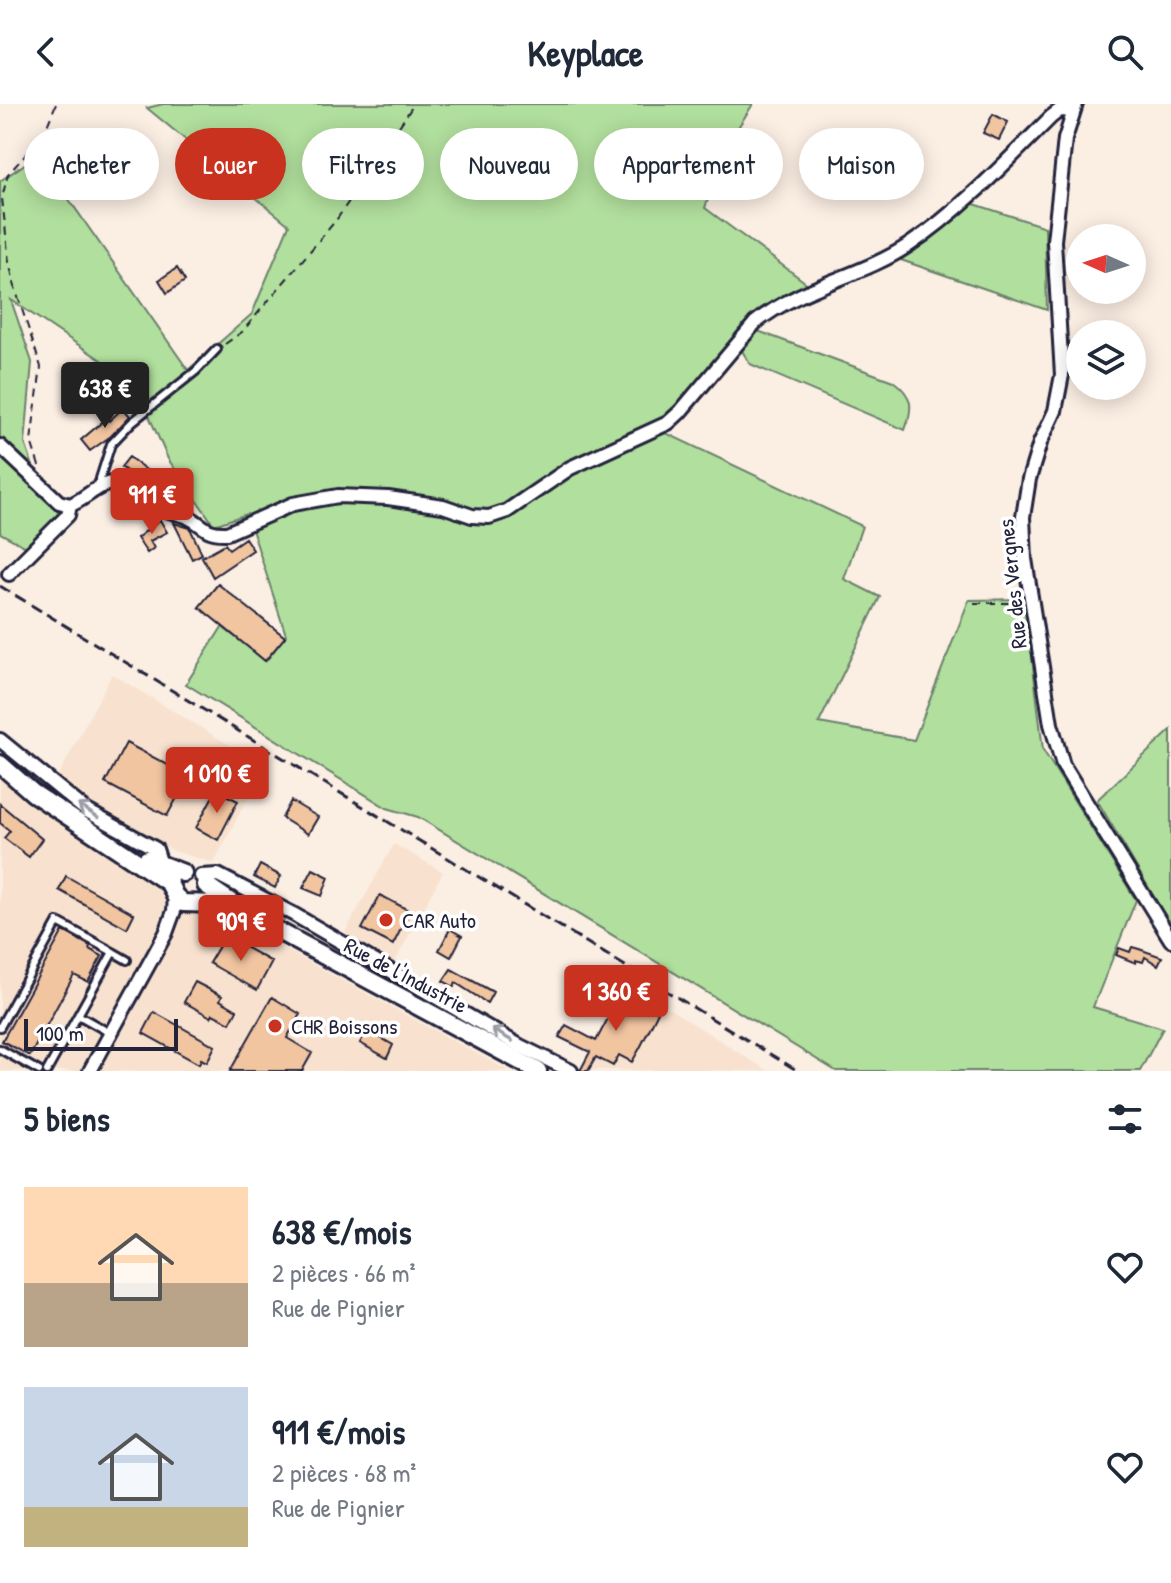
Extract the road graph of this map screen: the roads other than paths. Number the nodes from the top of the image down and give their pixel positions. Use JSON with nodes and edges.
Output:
{"nodes":[{"id":1,"x":1075,"y":107,"type":"edge"},
{"id":2,"x":217,"y":349,"type":"road end"},
{"id":3,"x":0,"y":446,"type":"edge"},
{"id":4,"x":104,"y":465,"type":"junction"},
{"id":5,"x":115,"y":483,"type":"junction"},
{"id":6,"x":97,"y":489,"type":"junction"},
{"id":7,"x":70,"y":505,"type":"junction"},
{"id":8,"x":9,"y":574,"type":"dead end"},
{"id":9,"x":0,"y":740,"type":"edge"},
{"id":10,"x":1,"y":768,"type":"edge"},
{"id":11,"x":98,"y":834,"type":"junction"},
{"id":12,"x":161,"y":865,"type":"junction"},
{"id":13,"x":183,"y":873,"type":"junction"},
{"id":14,"x":204,"y":880,"type":"junction"},
{"id":15,"x":174,"y":893,"type":"junction"},
{"id":16,"x":196,"y":903,"type":"junction"},
{"id":17,"x":254,"y":918,"type":"junction"},
{"id":18,"x":166,"y":933,"type":"junction"},
{"id":19,"x":1171,"y":940,"type":"edge"},
{"id":20,"x":113,"y":952,"type":"junction"},
{"id":21,"x":127,"y":960,"type":"dead end"},
{"id":22,"x":78,"y":1015,"type":"junction"},
{"id":23,"x":0,"y":1027,"type":"edge"},
{"id":24,"x":110,"y":1034,"type":"junction"},
{"id":25,"x":0,"y":1049,"type":"edge"},
{"id":26,"x":39,"y":1071,"type":"edge"},
{"id":27,"x":47,"y":1071,"type":"edge"},
{"id":28,"x":90,"y":1071,"type":"edge"},
{"id":29,"x":538,"y":1071,"type":"edge"},
{"id":30,"x":571,"y":1071,"type":"edge"}],
"edges":[{"from":1,"to":5,"type":"street"},
{"from":1,"to":19,"type":"street","name":"Rue des Vergnes"},
{"from":2,"to":4,"type":"lane"},
{"from":3,"to":7,"type":"street"},
{"from":4,"to":5,"type":"lane"},
{"from":4,"to":6,"type":"lane"},
{"from":5,"to":6,"type":"street"},
{"from":6,"to":7,"type":"street"},
{"from":7,"to":8,"type":"street"},
{"from":12,"to":9,"type":"street","one_way":true},
{"from":10,"to":11,"type":"main road"},
{"from":11,"to":12,"type":"main road"},
{"from":11,"to":15,"type":"main road"},
{"from":12,"to":13,"type":"main road"},
{"from":13,"to":14,"type":"main road"},
{"from":13,"to":15,"type":"main road"},
{"from":14,"to":16,"type":"main road"},
{"from":14,"to":17,"type":"main road","name":"Rue de l'Industrie"},
{"from":30,"to":14,"type":"street","name":"Rue de l'Industrie","one_way":true},
{"from":15,"to":16,"type":"main road"},
{"from":15,"to":18,"type":"street"},
{"from":16,"to":17,"type":"main road","name":"Rue de l'Industrie"},
{"from":16,"to":18,"type":"street"},
{"from":17,"to":29,"type":"main road","name":"Rue de l'Industrie"},
{"from":18,"to":24,"type":"street"},
{"from":20,"to":21,"type":"lane"},
{"from":20,"to":22,"type":"lane"},
{"from":20,"to":23,"type":"lane"},
{"from":22,"to":24,"type":"lane"},
{"from":22,"to":27,"type":"lane"},
{"from":24,"to":28,"type":"street"},
{"from":25,"to":26,"type":"lane"}]}
